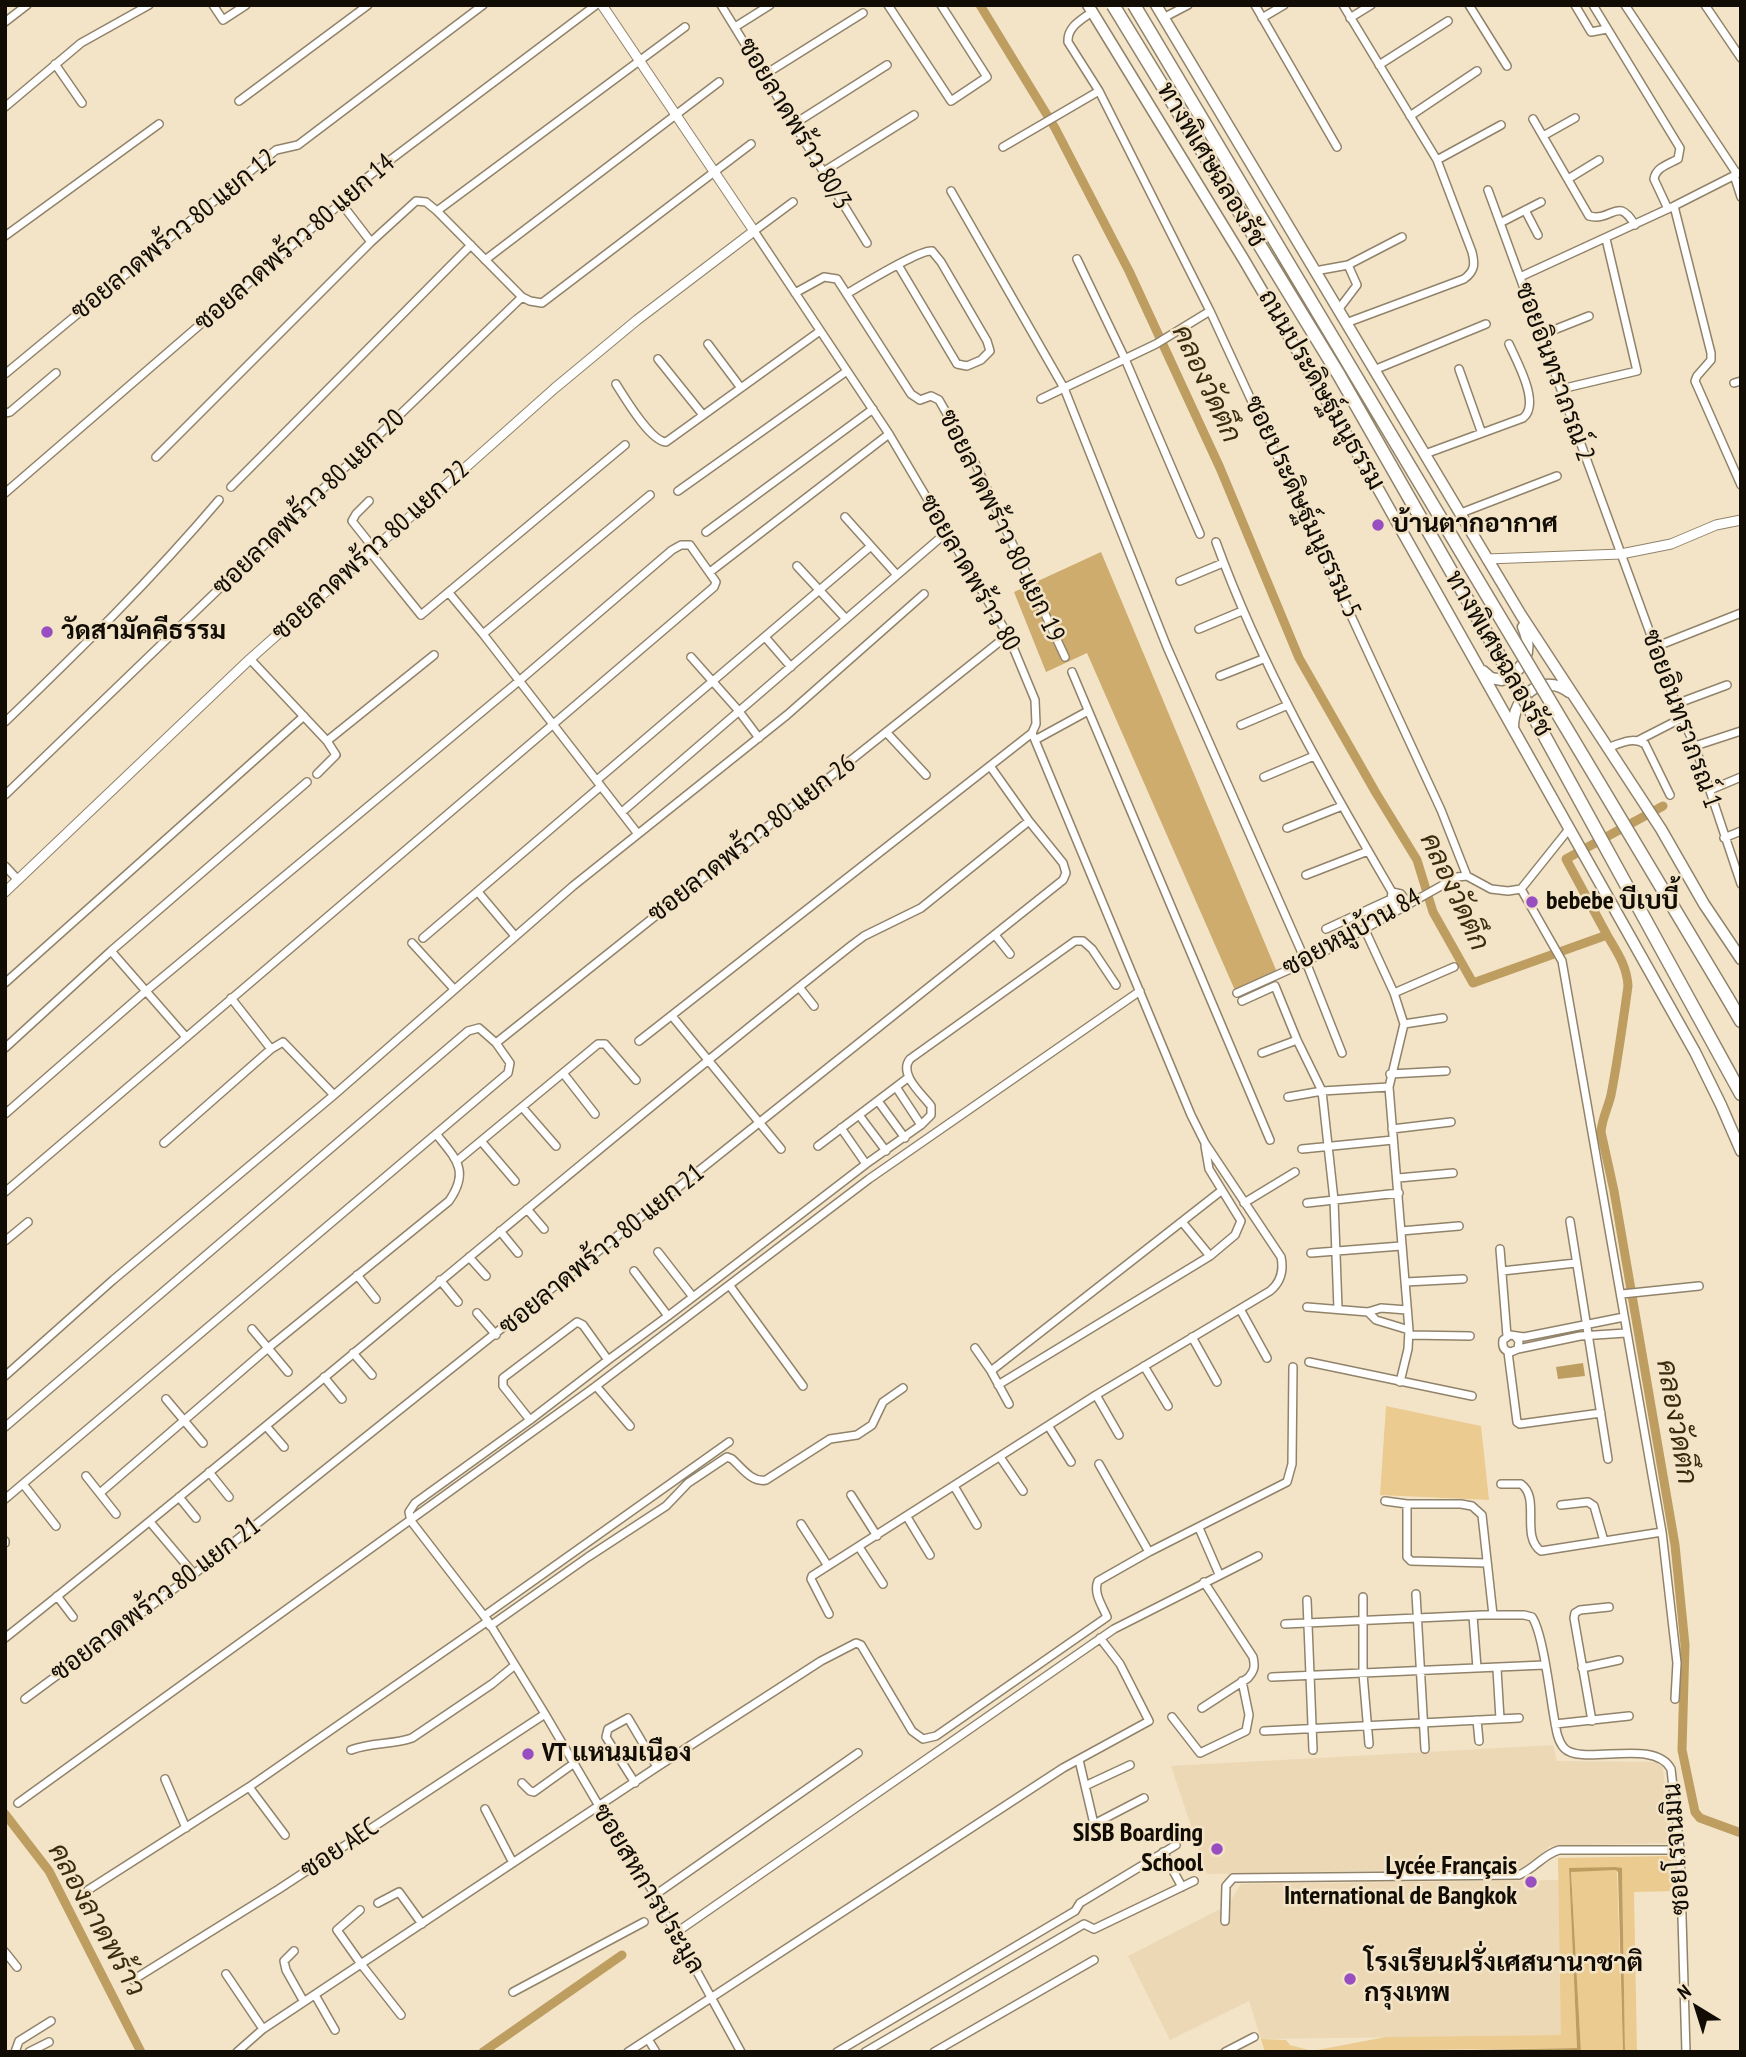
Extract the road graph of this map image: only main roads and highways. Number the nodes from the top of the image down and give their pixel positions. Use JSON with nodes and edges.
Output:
{"nodes":[{"id":1,"x":1113,"y":5,"type":"edge"},
{"id":2,"x":1134,"y":5,"type":"edge"},
{"id":3,"x":1156,"y":5,"type":"edge"},
{"id":4,"x":1090,"y":8,"type":"edge"},
{"id":5,"x":1476,"y":540,"type":"junction"},
{"id":6,"x":1472,"y":658,"type":"junction"},
{"id":7,"x":1572,"y":694,"type":"junction"},
{"id":8,"x":1513,"y":730,"type":"junction"},
{"id":9,"x":1741,"y":959,"type":"edge"},
{"id":10,"x":1741,"y":1021,"type":"edge"},
{"id":11,"x":1741,"y":1094,"type":"edge"},
{"id":12,"x":1741,"y":1151,"type":"edge"}],
"edges":[{"from":1,"to":11,"type":"highway","name":"ทางพิเศษฉลองรัช","bridge":true},
{"from":2,"to":10,"type":"highway","name":"ทางพิเศษฉลองรัช","bridge":true},
{"from":3,"to":5,"type":"main road","name":"ถนนประดิษฐ์มนูธรรม"},
{"from":4,"to":6,"type":"main road","name":"ถนนประดิษฐ์มนูธรรม"},
{"from":5,"to":6,"type":"main road"},
{"from":5,"to":7,"type":"main road","name":"ถนนประดิษฐ์มนูธรรม"},
{"from":6,"to":8,"type":"main road","name":"ถนนประดิษฐ์มนูธรรม"},
{"from":7,"to":8,"type":"main road"},
{"from":7,"to":9,"type":"main road","name":"ถนนประดิษฐ์มนูธรรม"},
{"from":8,"to":12,"type":"main road","name":"ถนนประดิษฐ์มนูธรรม"}]}
